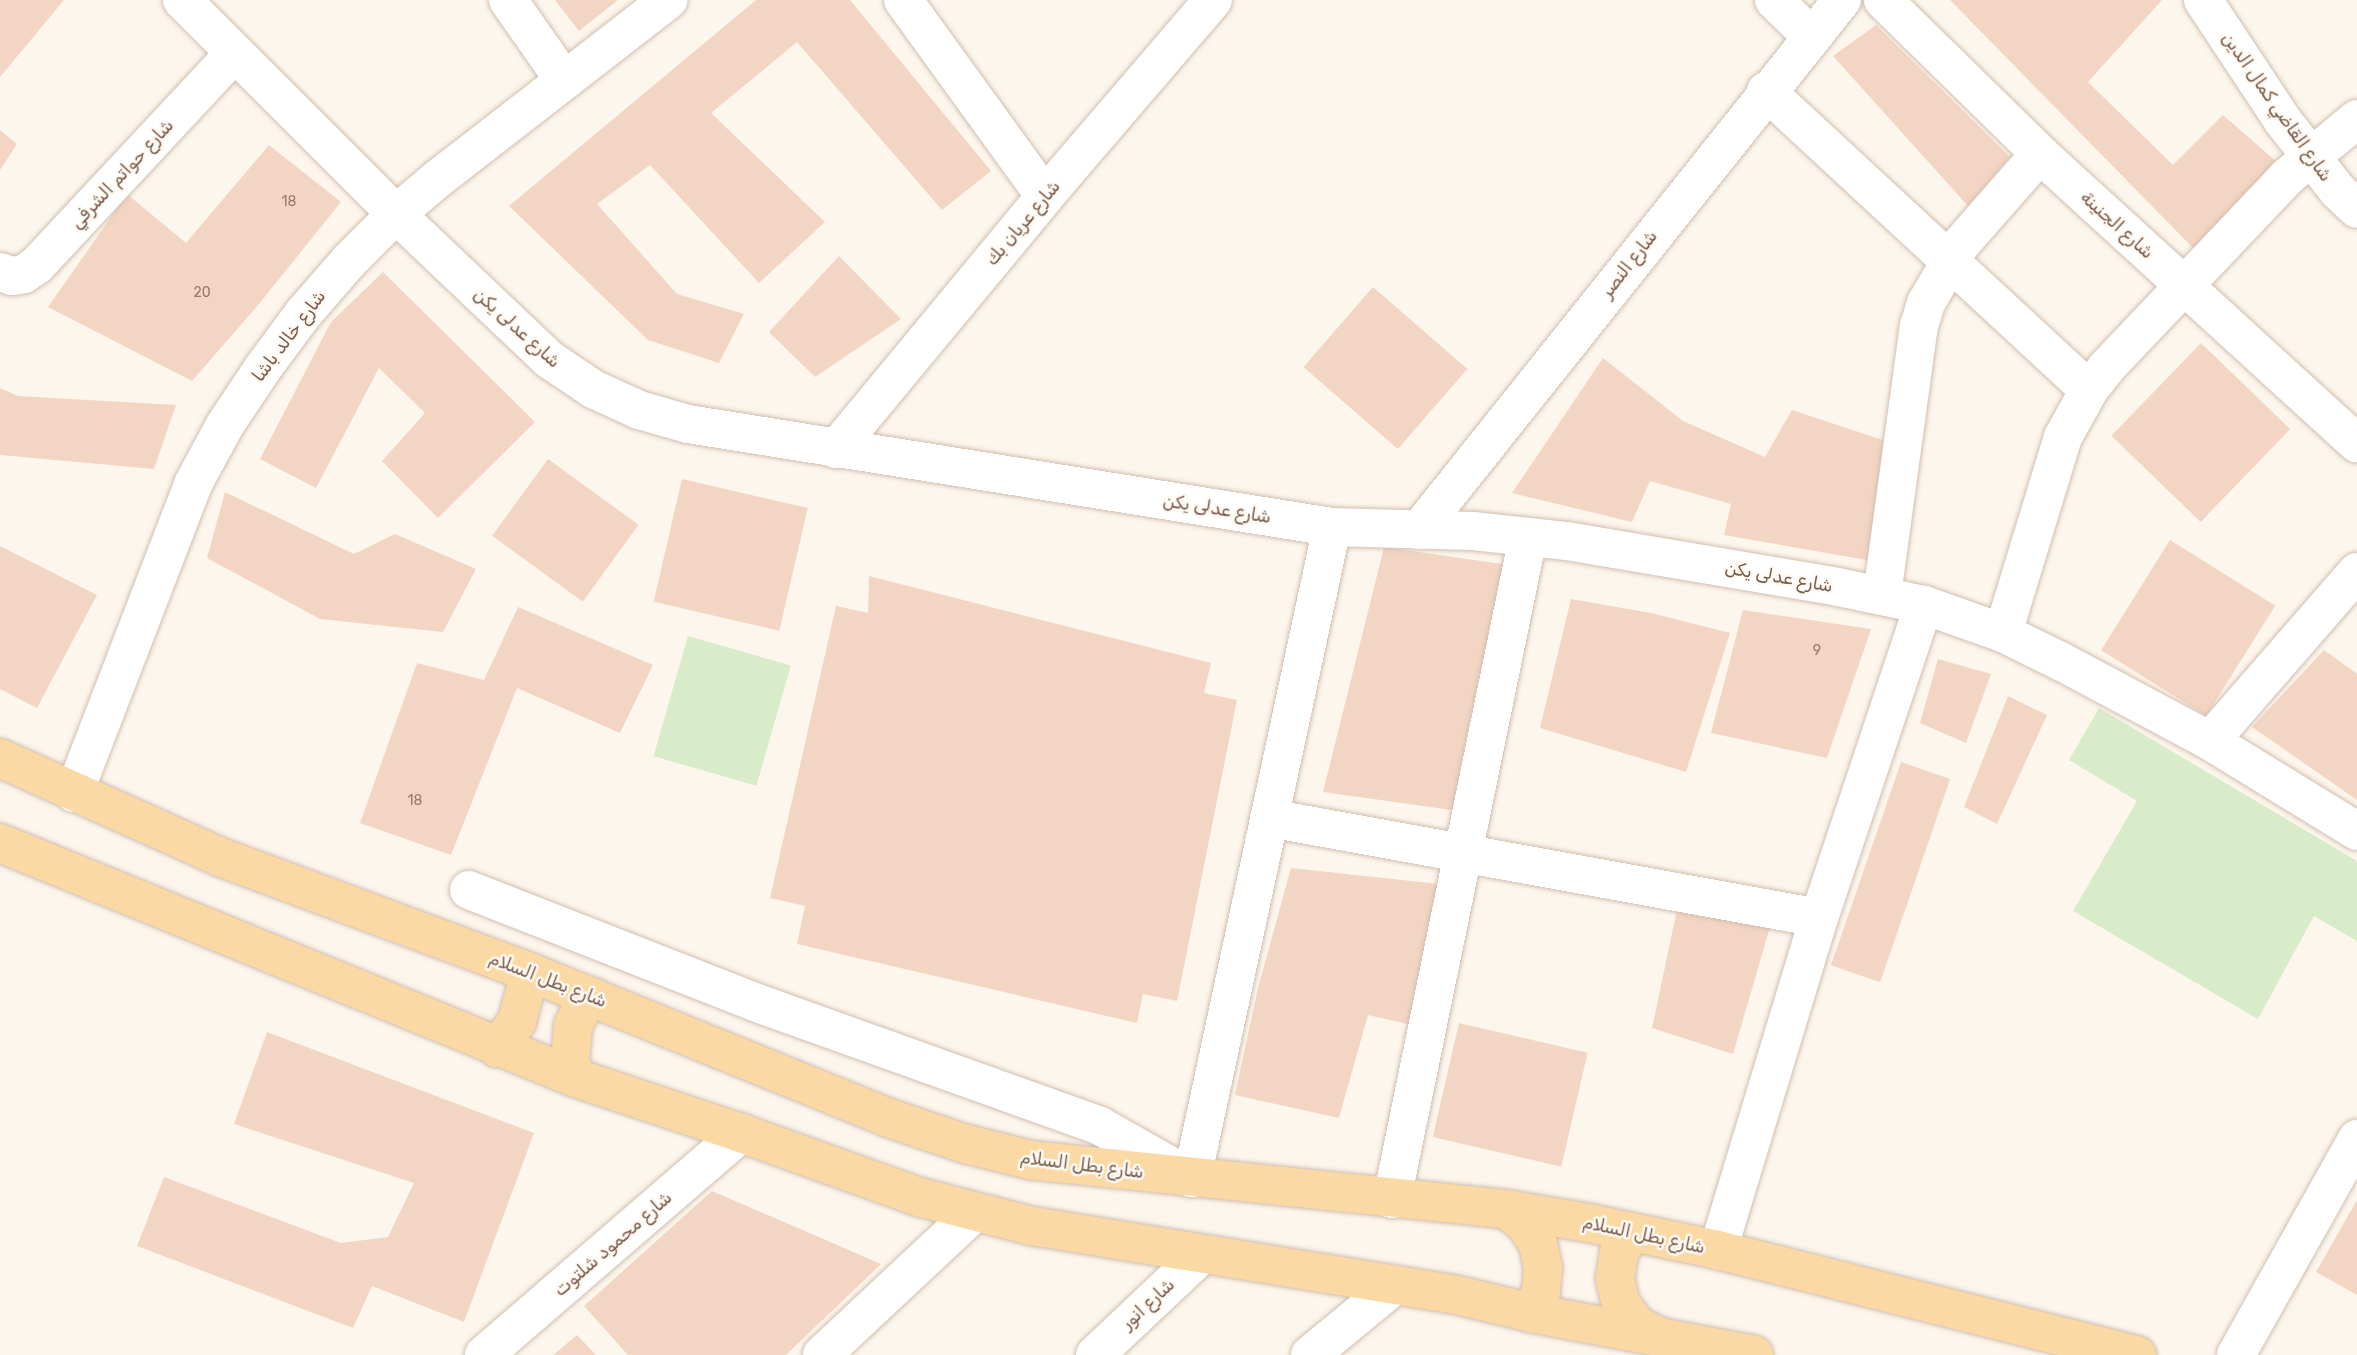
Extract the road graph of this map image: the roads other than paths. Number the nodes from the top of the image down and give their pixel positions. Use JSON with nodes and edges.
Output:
{"nodes":[{"id":1,"x":508,"y":0,"type":"edge"},
{"id":2,"x":668,"y":0,"type":"edge"},
{"id":3,"x":903,"y":0,"type":"edge"},
{"id":4,"x":1213,"y":0,"type":"edge"},
{"id":5,"x":1774,"y":0,"type":"edge"},
{"id":6,"x":1842,"y":0,"type":"edge"},
{"id":7,"x":1883,"y":0,"type":"edge"},
{"id":8,"x":190,"y":2,"type":"edge"},
{"id":9,"x":2213,"y":4,"type":"edge"},
{"id":10,"x":1812,"y":37,"type":"junction"},
{"id":11,"x":235,"y":53,"type":"junction"},
{"id":12,"x":564,"y":80,"type":"junction"},
{"id":13,"x":1766,"y":91,"type":"junction"},
{"id":14,"x":2357,"y":119,"type":"edge"},
{"id":15,"x":2040,"y":154,"type":"junction"},
{"id":16,"x":2310,"y":156,"type":"junction"},
{"id":17,"x":1045,"y":196,"type":"junction"},
{"id":18,"x":2357,"y":209,"type":"edge"},
{"id":19,"x":396,"y":214,"type":"junction"},
{"id":20,"x":1948,"y":262,"type":"junction"},
{"id":21,"x":0,"y":272,"type":"edge"},
{"id":22,"x":2184,"y":286,"type":"junction"},
{"id":23,"x":2089,"y":390,"type":"junction"},
{"id":24,"x":2357,"y":443,"type":"edge"},
{"id":25,"x":836,"y":449,"type":"junction"},
{"id":26,"x":1332,"y":527,"type":"junction"},
{"id":27,"x":1419,"y":530,"type":"junction"},
{"id":28,"x":1528,"y":537,"type":"junction"},
{"id":29,"x":2357,"y":572,"type":"edge"},
{"id":30,"x":1882,"y":595,"type":"junction"},
{"id":31,"x":1924,"y":605,"type":"junction"},
{"id":32,"x":2003,"y":633,"type":"junction"},
{"id":33,"x":2210,"y":741,"type":"junction"},
{"id":34,"x":0,"y":758,"type":"edge"},
{"id":35,"x":74,"y":793,"type":"junction"},
{"id":36,"x":1269,"y":818,"type":"junction"},
{"id":37,"x":2357,"y":831,"type":"edge"},
{"id":38,"x":0,"y":843,"type":"edge"},
{"id":39,"x":1463,"y":853,"type":"junction"},
{"id":40,"x":469,"y":890,"type":"dead end"},
{"id":41,"x":1819,"y":918,"type":"junction"},
{"id":42,"x":527,"y":971,"type":"junction"},
{"id":43,"x":594,"y":998,"type":"junction"},
{"id":44,"x":496,"y":1048,"type":"junction"},
{"id":45,"x":576,"y":1078,"type":"junction"},
{"id":46,"x":741,"y":1133,"type":"junction"},
{"id":47,"x":2357,"y":1139,"type":"edge"},
{"id":48,"x":1192,"y":1178,"type":"junction"},
{"id":49,"x":1392,"y":1199,"type":"junction"},
{"id":50,"x":1506,"y":1209,"type":"junction"},
{"id":51,"x":974,"y":1213,"type":"junction"},
{"id":52,"x":1632,"y":1232,"type":"junction"},
{"id":53,"x":1718,"y":1250,"type":"junction"},
{"id":54,"x":1202,"y":1254,"type":"junction"},
{"id":55,"x":1395,"y":1285,"type":"junction"},
{"id":56,"x":1532,"y":1313,"type":"junction"},
{"id":57,"x":1660,"y":1337,"type":"junction"},
{"id":58,"x":484,"y":1355,"type":"edge"},
{"id":59,"x":822,"y":1355,"type":"edge"},
{"id":60,"x":1094,"y":1355,"type":"edge"},
{"id":61,"x":1310,"y":1355,"type":"edge"},
{"id":62,"x":1754,"y":1355,"type":"edge"},
{"id":63,"x":2137,"y":1355,"type":"edge"},
{"id":64,"x":2236,"y":1355,"type":"edge"}],
"edges":[{"from":1,"to":12,"type":"street"},
{"from":2,"to":12,"type":"street","name":"شارع خالد باشا"},
{"from":3,"to":17,"type":"street"},
{"from":4,"to":17,"type":"street","name":"شارع عريان بك"},
{"from":5,"to":10,"type":"street"},
{"from":6,"to":10,"type":"street","name":"شارع النصر"},
{"from":7,"to":15,"type":"street","name":"شارع الجنينة"},
{"from":8,"to":11,"type":"street","name":"شارع عدلى يكن"},
{"from":9,"to":16,"type":"street","name":"شارع القاضي كمال الدين"},
{"from":10,"to":13,"type":"street","name":"شارع النصر"},
{"from":11,"to":19,"type":"street","name":"شارع عدلى يكن"},
{"from":11,"to":21,"type":"street","name":"شارع حواتم الشرفي"},
{"from":12,"to":19,"type":"street","name":"شارع خالد باشا"},
{"from":13,"to":20,"type":"street"},
{"from":13,"to":27,"type":"street","name":"شارع النصر"},
{"from":14,"to":16,"type":"street"},
{"from":15,"to":20,"type":"street"},
{"from":15,"to":22,"type":"street","name":"شارع الجنينة"},
{"from":16,"to":18,"type":"street","name":"شارع القاضي كمال الدين"},
{"from":16,"to":22,"type":"street"},
{"from":17,"to":25,"type":"street","name":"شارع عريان بك"},
{"from":19,"to":25,"type":"street","name":"شارع عدلى يكن"},
{"from":19,"to":35,"type":"street","name":"شارع خالد باشا"},
{"from":20,"to":23,"type":"street"},
{"from":20,"to":30,"type":"street"},
{"from":22,"to":23,"type":"street"},
{"from":22,"to":24,"type":"street","name":"شارع الجنينة"},
{"from":23,"to":32,"type":"street"},
{"from":25,"to":26,"type":"street","name":"شارع عدلى يكن"},
{"from":26,"to":27,"type":"street","name":"شارع عدلى يكن"},
{"from":26,"to":36,"type":"street"},
{"from":27,"to":28,"type":"street","name":"شارع عدلى يكن"},
{"from":28,"to":30,"type":"street","name":"شارع عدلى يكن"},
{"from":28,"to":39,"type":"street"},
{"from":29,"to":33,"type":"street"},
{"from":30,"to":31,"type":"street","name":"شارع عدلى يكن"},
{"from":31,"to":32,"type":"street","name":"شارع عدلى يكن"},
{"from":31,"to":41,"type":"street"},
{"from":32,"to":33,"type":"street","name":"شارع عدلى يكن"},
{"from":33,"to":37,"type":"street","name":"شارع عدلى يكن"},
{"from":34,"to":35,"type":"main road","name":"شارع بطل السلام"},
{"from":35,"to":42,"type":"main road","name":"شارع بطل السلام"},
{"from":36,"to":39,"type":"street"},
{"from":36,"to":48,"type":"street"},
{"from":38,"to":44,"type":"main road"},
{"from":39,"to":41,"type":"street"},
{"from":39,"to":49,"type":"street"},
{"from":40,"to":48,"type":"street"},
{"from":41,"to":53,"type":"street"},
{"from":42,"to":43,"type":"main road","name":"شارع بطل السلام"},
{"from":42,"to":44,"type":"main road"},
{"from":43,"to":45,"type":"main road"},
{"from":43,"to":48,"type":"main road","name":"شارع بطل السلام"},
{"from":44,"to":45,"type":"main road"},
{"from":45,"to":46,"type":"main road"},
{"from":46,"to":51,"type":"main road"},
{"from":46,"to":58,"type":"street","name":"شارع محمود شلتوت"},
{"from":47,"to":64,"type":"street"},
{"from":48,"to":49,"type":"main road","name":"شارع بطل السلام"},
{"from":49,"to":50,"type":"main road","name":"شارع بطل السلام"},
{"from":50,"to":52,"type":"main road","name":"شارع بطل السلام"},
{"from":50,"to":56,"type":"main road"},
{"from":51,"to":54,"type":"main road"},
{"from":51,"to":59,"type":"street"},
{"from":52,"to":53,"type":"main road","name":"شارع بطل السلام"},
{"from":52,"to":57,"type":"main road"},
{"from":53,"to":63,"type":"main road","name":"شارع بطل السلام"},
{"from":54,"to":55,"type":"main road"},
{"from":54,"to":60,"type":"street","name":"شارع انور"},
{"from":55,"to":56,"type":"main road"},
{"from":55,"to":61,"type":"street"},
{"from":56,"to":57,"type":"main road"},
{"from":57,"to":62,"type":"main road"}]}
